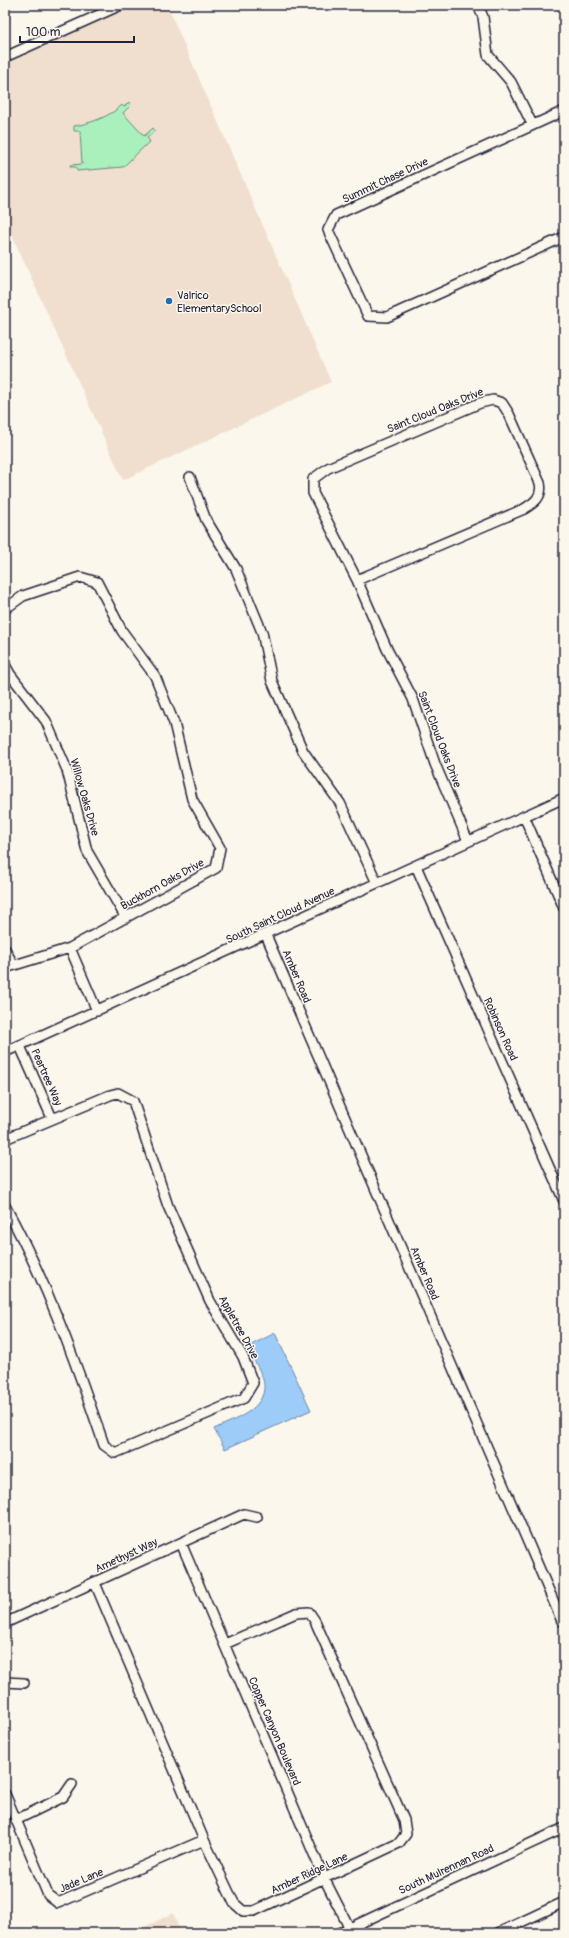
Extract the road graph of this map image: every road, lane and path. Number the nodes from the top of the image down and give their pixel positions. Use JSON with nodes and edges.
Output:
{"nodes":[{"id":1,"x":478,"y":5,"type":"edge"},
{"id":2,"x":117,"y":6,"type":"edge"},
{"id":3,"x":5,"y":57,"type":"edge"},
{"id":4,"x":564,"y":111,"type":"edge"},
{"id":5,"x":532,"y":124,"type":"junction"},
{"id":6,"x":564,"y":238,"type":"edge"},
{"id":7,"x":190,"y":477,"type":"dead end"},
{"id":8,"x":357,"y":580,"type":"junction"},
{"id":9,"x":5,"y":609,"type":"edge"},
{"id":10,"x":5,"y":664,"type":"edge"},
{"id":11,"x":564,"y":798,"type":"edge"},
{"id":12,"x":524,"y":816,"type":"junction"},
{"id":13,"x":468,"y":841,"type":"junction"},
{"id":14,"x":416,"y":866,"type":"junction"},
{"id":15,"x":377,"y":884,"type":"junction"},
{"id":16,"x":564,"y":908,"type":"edge"},
{"id":17,"x":126,"y":918,"type":"junction"},
{"id":18,"x":266,"y":935,"type":"junction"},
{"id":19,"x":70,"y":948,"type":"junction"},
{"id":20,"x":5,"y":949,"type":"edge"},
{"id":21,"x":9,"y":966,"type":"edge"},
{"id":22,"x":97,"y":1010,"type":"junction"},
{"id":23,"x":20,"y":1046,"type":"junction"},
{"id":24,"x":5,"y":1052,"type":"edge"},
{"id":25,"x":52,"y":1118,"type":"junction"},
{"id":26,"x":5,"y":1139,"type":"edge"},
{"id":27,"x":564,"y":1201,"type":"edge"},
{"id":28,"x":5,"y":1206,"type":"edge"},
{"id":29,"x":257,"y":1517,"type":"dead end"},
{"id":30,"x":181,"y":1543,"type":"junction"},
{"id":31,"x":95,"y":1583,"type":"junction"},
{"id":32,"x":562,"y":1621,"type":"dead end"},
{"id":33,"x":5,"y":1624,"type":"edge"},
{"id":34,"x":225,"y":1644,"type":"junction"},
{"id":35,"x":5,"y":1682,"type":"edge"},
{"id":36,"x":24,"y":1683,"type":"dead end"},
{"id":37,"x":72,"y":1784,"type":"dead end"},
{"id":38,"x":5,"y":1794,"type":"edge"},
{"id":39,"x":16,"y":1820,"type":"junction"},
{"id":40,"x":564,"y":1828,"type":"edge"},
{"id":41,"x":204,"y":1840,"type":"junction"},
{"id":42,"x":325,"y":1880,"type":"junction"},
{"id":43,"x":564,"y":1902,"type":"edge"},
{"id":44,"x":350,"y":1932,"type":"edge"},
{"id":45,"x":339,"y":1933,"type":"edge"},
{"id":46,"x":498,"y":1933,"type":"edge"}],
"edges":[{"from":1,"to":5,"type":"street"},
{"from":2,"to":3,"type":"street"},
{"from":4,"to":5,"type":"street","name":"Summit Chase Drive"},
{"from":5,"to":6,"type":"street","name":"Summit Chase Drive"},
{"from":7,"to":15,"type":"street"},
{"from":8,"to":8,"type":"street","name":"Saint Cloud Oaks Drive"},
{"from":8,"to":13,"type":"street","name":"Saint Cloud Oaks Drive"},
{"from":9,"to":17,"type":"street","name":"Buckhorn Oaks Drive"},
{"from":10,"to":17,"type":"street","name":"Willow Oaks Drive"},
{"from":11,"to":12,"type":"street","name":"South Saint Cloud Avenue"},
{"from":12,"to":13,"type":"street","name":"South Saint Cloud Avenue"},
{"from":12,"to":16,"type":"street"},
{"from":13,"to":14,"type":"street","name":"South Saint Cloud Avenue"},
{"from":14,"to":15,"type":"street","name":"South Saint Cloud Avenue"},
{"from":14,"to":27,"type":"street","name":"Robinson Road"},
{"from":15,"to":18,"type":"street","name":"South Saint Cloud Avenue"},
{"from":17,"to":19,"type":"street","name":"Buckhorn Oaks Drive"},
{"from":18,"to":22,"type":"street","name":"South Saint Cloud Avenue"},
{"from":18,"to":32,"type":"street","name":"Amber Road"},
{"from":19,"to":21,"type":"street","name":"Buckhorn Oaks Drive"},
{"from":19,"to":22,"type":"street"},
{"from":20,"to":21,"type":"street"},
{"from":22,"to":23,"type":"street","name":"South Saint Cloud Avenue"},
{"from":23,"to":24,"type":"street","name":"South Saint Cloud Avenue"},
{"from":23,"to":25,"type":"street","name":"Peartree Way"},
{"from":25,"to":26,"type":"street","name":"Appletree Drive"},
{"from":25,"to":28,"type":"street","name":"Appletree Drive"},
{"from":29,"to":30,"type":"street","name":"Amethyst Way"},
{"from":30,"to":31,"type":"street","name":"Amethyst Way"},
{"from":30,"to":34,"type":"street","name":"Copper Canyon Boulevard"},
{"from":31,"to":33,"type":"street","name":"Amethyst Way"},
{"from":31,"to":41,"type":"street","name":"Amber Ridge Lane"},
{"from":34,"to":42,"type":"street","name":"Copper Canyon Boulevard"},
{"from":34,"to":42,"type":"street","name":"Amber Ridge Lane"},
{"from":35,"to":36,"type":"street"},
{"from":37,"to":39,"type":"street"},
{"from":38,"to":39,"type":"street","name":"Jade Lane"},
{"from":39,"to":41,"type":"street","name":"Jade Lane"},
{"from":40,"to":44,"type":"street","name":"South Mulrennan Road"},
{"from":41,"to":42,"type":"street","name":"Amber Ridge Lane"},
{"from":42,"to":44,"type":"street","name":"Copper Canyon Boulevard"},
{"from":43,"to":46,"type":"street"},
{"from":44,"to":45,"type":"street","name":"South Mulrennan Road"}]}
